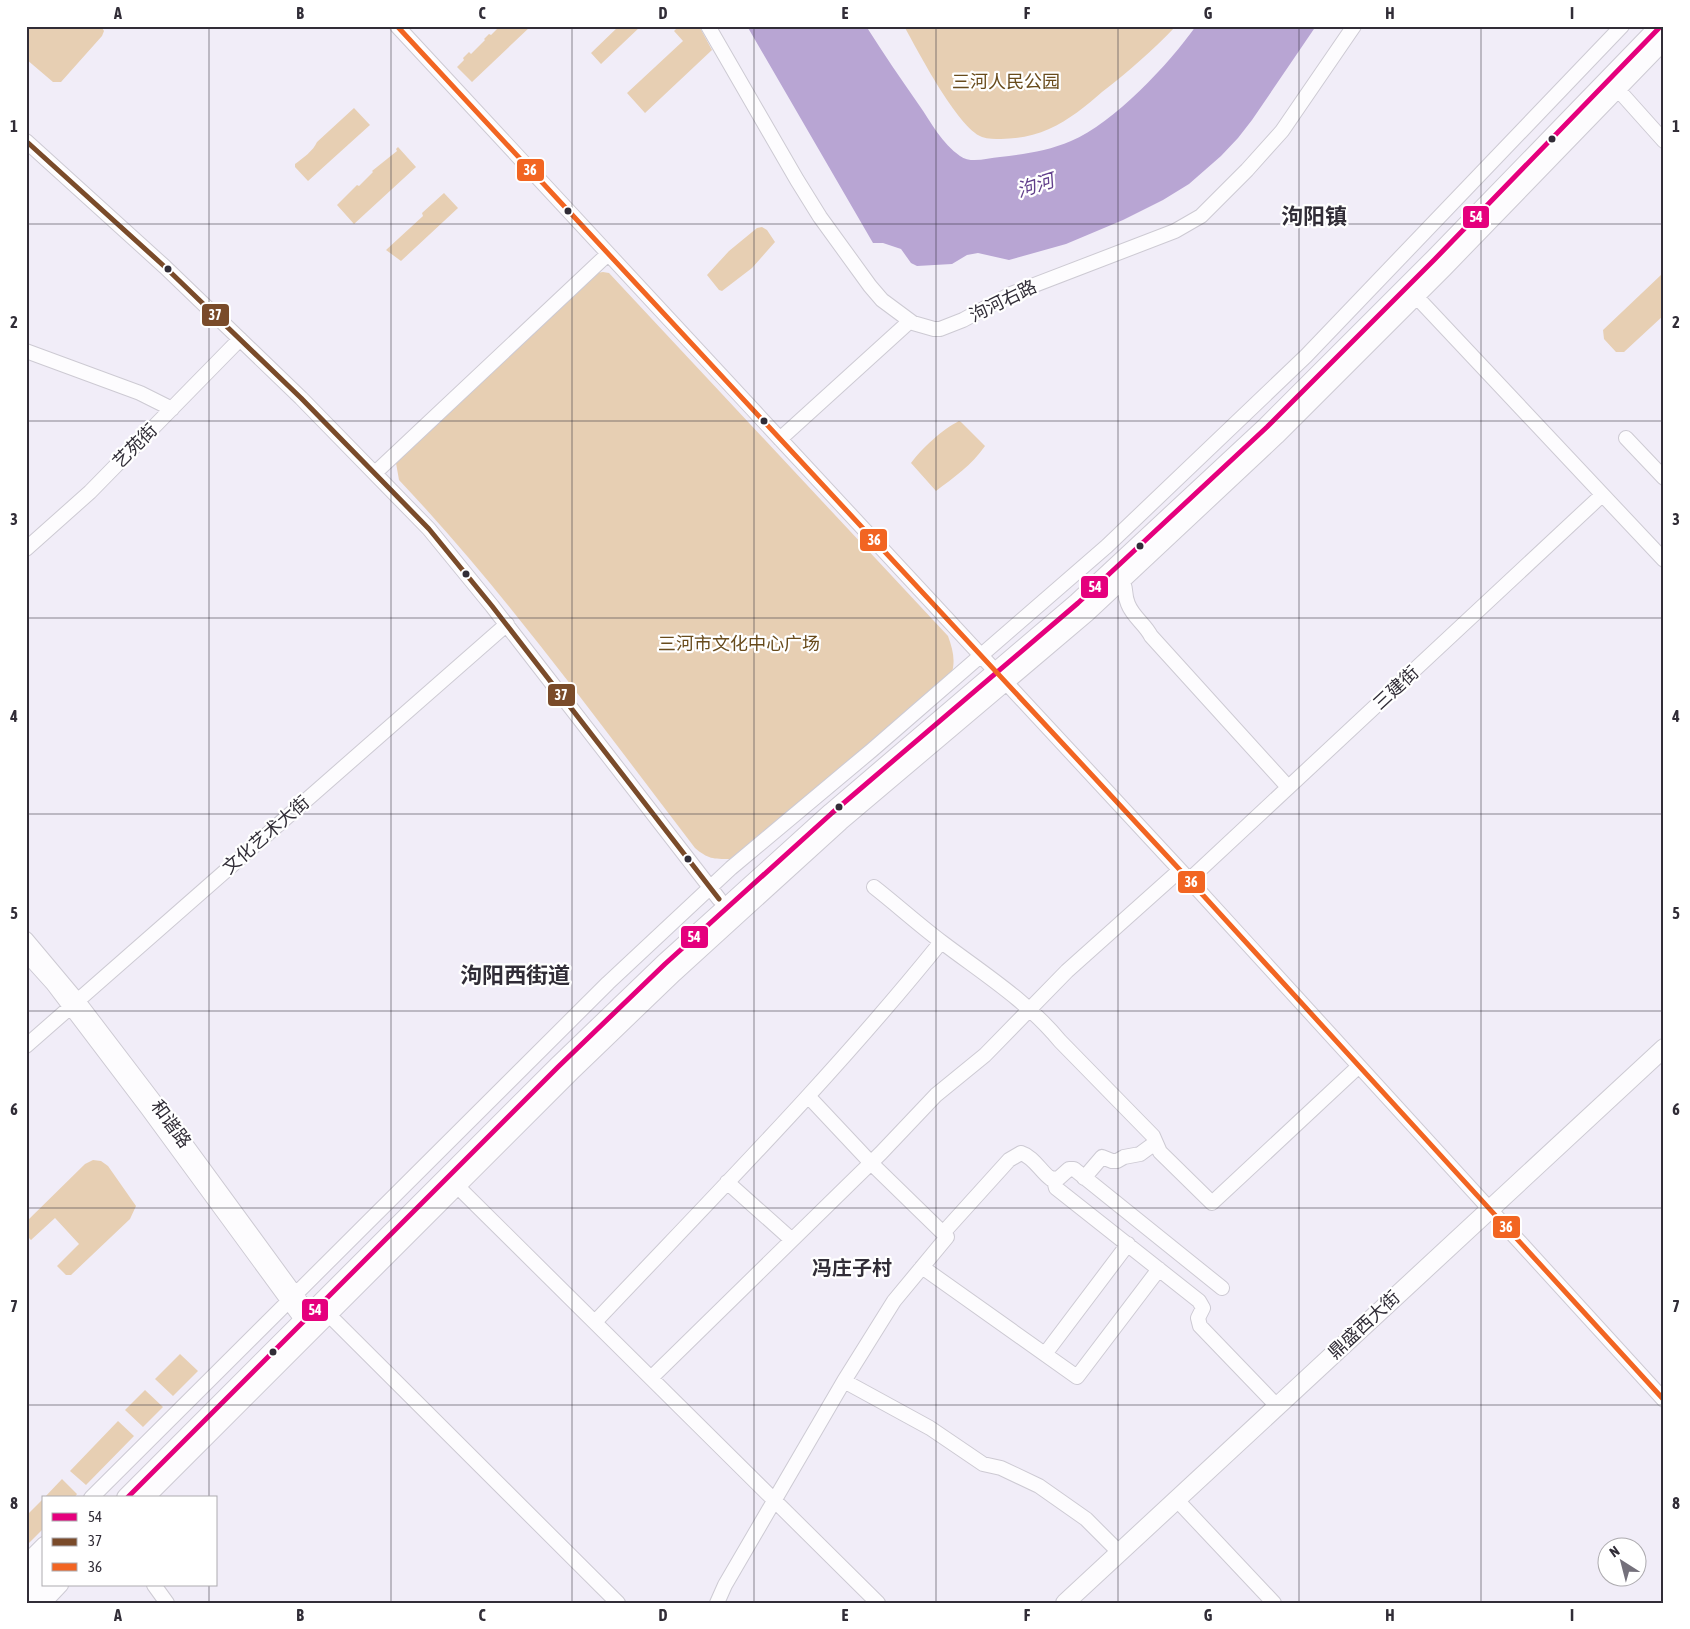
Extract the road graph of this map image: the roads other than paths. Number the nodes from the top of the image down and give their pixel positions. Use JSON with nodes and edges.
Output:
{"nodes":[{"id":1,"x":397,"y":26,"type":"edge"},
{"id":2,"x":708,"y":26,"type":"edge"},
{"id":3,"x":1354,"y":26,"type":"edge"},
{"id":4,"x":1622,"y":26,"type":"edge"},
{"id":5,"x":1645,"y":26,"type":"edge"},
{"id":6,"x":1660,"y":26,"type":"edge"},
{"id":7,"x":1664,"y":43,"type":"edge"},
{"id":8,"x":1614,"y":85,"type":"junction"},
{"id":9,"x":26,"y":140,"type":"edge"},
{"id":10,"x":1664,"y":141,"type":"edge"},
{"id":11,"x":608,"y":254,"type":"junction"},
{"id":12,"x":1412,"y":292,"type":"junction"},
{"id":13,"x":910,"y":321,"type":"junction"},
{"id":14,"x":240,"y":339,"type":"junction"},
{"id":15,"x":26,"y":350,"type":"edge"},
{"id":16,"x":172,"y":409,"type":"junction"},
{"id":17,"x":1626,"y":438,"type":"dead end"},
{"id":18,"x":780,"y":439,"type":"junction"},
{"id":19,"x":375,"y":473,"type":"junction"},
{"id":20,"x":1664,"y":478,"type":"edge"},
{"id":21,"x":1602,"y":495,"type":"junction"},
{"id":22,"x":26,"y":550,"type":"edge"},
{"id":23,"x":1664,"y":560,"type":"edge"},
{"id":24,"x":1117,"y":577,"type":"junction"},
{"id":25,"x":506,"y":624,"type":"junction"},
{"id":26,"x":993,"y":669,"type":"junction"},
{"id":27,"x":1288,"y":788,"type":"junction"},
{"id":28,"x":1184,"y":875,"type":"junction"},
{"id":29,"x":874,"y":887,"type":"dead end"},
{"id":30,"x":714,"y":894,"type":"junction"},
{"id":31,"x":26,"y":939,"type":"edge"},
{"id":32,"x":941,"y":942,"type":"junction"},
{"id":33,"x":26,"y":954,"type":"edge"},
{"id":34,"x":74,"y":1004,"type":"junction"},
{"id":35,"x":1030,"y":1009,"type":"junction"},
{"id":36,"x":26,"y":1046,"type":"edge"},
{"id":37,"x":1664,"y":1048,"type":"edge"},
{"id":38,"x":1359,"y":1066,"type":"junction"},
{"id":39,"x":808,"y":1096,"type":"junction"},
{"id":40,"x":1155,"y":1142,"type":"junction"},
{"id":41,"x":871,"y":1163,"type":"junction"},
{"id":42,"x":1084,"y":1178,"type":"junction"},
{"id":43,"x":1054,"y":1180,"type":"junction"},
{"id":44,"x":453,"y":1182,"type":"junction"},
{"id":45,"x":727,"y":1182,"type":"junction"},
{"id":46,"x":1490,"y":1209,"type":"junction"},
{"id":47,"x":943,"y":1233,"type":"junction"},
{"id":48,"x":792,"y":1240,"type":"junction"},
{"id":49,"x":1128,"y":1244,"type":"junction"},
{"id":50,"x":922,"y":1267,"type":"junction"},
{"id":51,"x":1159,"y":1269,"type":"junction"},
{"id":52,"x":1222,"y":1288,"type":"dead end"},
{"id":53,"x":305,"y":1308,"type":"junction"},
{"id":54,"x":595,"y":1322,"type":"junction"},
{"id":55,"x":1045,"y":1354,"type":"junction"},
{"id":56,"x":651,"y":1378,"type":"junction"},
{"id":57,"x":844,"y":1381,"type":"junction"},
{"id":58,"x":1664,"y":1400,"type":"edge"},
{"id":59,"x":1276,"y":1406,"type":"junction"},
{"id":60,"x":92,"y":1496,"type":"edge"},
{"id":61,"x":114,"y":1496,"type":"edge"},
{"id":62,"x":129,"y":1496,"type":"edge"},
{"id":63,"x":149,"y":1496,"type":"edge"},
{"id":64,"x":1176,"y":1499,"type":"junction"},
{"id":65,"x":774,"y":1501,"type":"junction"},
{"id":66,"x":42,"y":1546,"type":"edge"},
{"id":67,"x":1119,"y":1552,"type":"junction"},
{"id":68,"x":26,"y":1562,"type":"edge"},
{"id":69,"x":42,"y":1567,"type":"edge"},
{"id":70,"x":26,"y":1582,"type":"edge"},
{"id":71,"x":42,"y":1585,"type":"edge"},
{"id":72,"x":60,"y":1586,"type":"edge"},
{"id":73,"x":155,"y":1586,"type":"edge"},
{"id":74,"x":26,"y":1601,"type":"edge"},
{"id":75,"x":44,"y":1603,"type":"edge"},
{"id":76,"x":167,"y":1603,"type":"edge"},
{"id":77,"x":618,"y":1603,"type":"edge"},
{"id":78,"x":716,"y":1603,"type":"edge"},
{"id":79,"x":878,"y":1603,"type":"edge"},
{"id":80,"x":1065,"y":1603,"type":"edge"},
{"id":81,"x":1274,"y":1603,"type":"edge"}],
"edges":[{"from":1,"to":11,"type":"street"},
{"from":2,"to":13,"type":"street","name":"泃河右路"},
{"from":3,"to":13,"type":"street","name":"泃河右路"},
{"from":4,"to":26,"type":"street"},
{"from":5,"to":26,"type":"highway"},
{"from":6,"to":8,"type":"highway"},
{"from":7,"to":8,"type":"street"},
{"from":8,"to":10,"type":"street"},
{"from":8,"to":12,"type":"highway"},
{"from":9,"to":14,"type":"street"},
{"from":11,"to":18,"type":"street"},
{"from":11,"to":19,"type":"street"},
{"from":12,"to":21,"type":"street"},
{"from":12,"to":24,"type":"highway"},
{"from":13,"to":18,"type":"street"},
{"from":14,"to":16,"type":"street","name":"艺苑街"},
{"from":14,"to":19,"type":"street"},
{"from":15,"to":16,"type":"street"},
{"from":16,"to":22,"type":"street","name":"艺苑街"},
{"from":17,"to":20,"type":"street"},
{"from":18,"to":26,"type":"street"},
{"from":19,"to":25,"type":"street"},
{"from":21,"to":23,"type":"street"},
{"from":21,"to":27,"type":"street","name":"三建街"},
{"from":24,"to":26,"type":"highway"},
{"from":24,"to":27,"type":"street"},
{"from":25,"to":30,"type":"street"},
{"from":25,"to":34,"type":"street","name":"文化艺术大街"},
{"from":26,"to":28,"type":"street"},
{"from":26,"to":30,"type":"highway"},
{"from":26,"to":44,"type":"highway"},
{"from":27,"to":28,"type":"street","name":"三建街"},
{"from":28,"to":35,"type":"street","name":"三建街"},
{"from":28,"to":38,"type":"street"},
{"from":29,"to":32,"type":"street"},
{"from":30,"to":53,"type":"highway"},
{"from":31,"to":34,"type":"street","name":"和谐路"},
{"from":32,"to":35,"type":"street"},
{"from":32,"to":39,"type":"street"},
{"from":33,"to":34,"type":"street","name":"和谐路"},
{"from":34,"to":36,"type":"street","name":"文化艺术大街"},
{"from":34,"to":53,"type":"street","name":"和谐路"},
{"from":35,"to":40,"type":"street"},
{"from":35,"to":41,"type":"street","name":"三建街"},
{"from":37,"to":46,"type":"main road","name":"鼎盛西大街"},
{"from":38,"to":40,"type":"street"},
{"from":38,"to":46,"type":"street"},
{"from":39,"to":41,"type":"street"},
{"from":39,"to":45,"type":"street"},
{"from":40,"to":42,"type":"street"},
{"from":41,"to":47,"type":"street"},
{"from":41,"to":48,"type":"street","name":"三建街"},
{"from":42,"to":43,"type":"street"},
{"from":42,"to":52,"type":"street"},
{"from":43,"to":47,"type":"street"},
{"from":43,"to":49,"type":"street"},
{"from":44,"to":53,"type":"highway"},
{"from":44,"to":54,"type":"street"},
{"from":45,"to":48,"type":"street"},
{"from":45,"to":54,"type":"street"},
{"from":46,"to":58,"type":"street"},
{"from":46,"to":59,"type":"main road","name":"鼎盛西大街"},
{"from":47,"to":50,"type":"street"},
{"from":48,"to":56,"type":"street","name":"三建街"},
{"from":49,"to":51,"type":"street"},
{"from":49,"to":55,"type":"street"},
{"from":50,"to":55,"type":"street"},
{"from":50,"to":57,"type":"street"},
{"from":51,"to":55,"type":"street"},
{"from":51,"to":59,"type":"street"},
{"from":53,"to":60,"type":"street"},
{"from":53,"to":61,"type":"highway"},
{"from":53,"to":62,"type":"highway"},
{"from":53,"to":63,"type":"street"},
{"from":53,"to":77,"type":"street","name":"和谐路"},
{"from":54,"to":56,"type":"street"},
{"from":56,"to":65,"type":"street"},
{"from":57,"to":65,"type":"street"},
{"from":57,"to":67,"type":"street"},
{"from":59,"to":64,"type":"main road","name":"鼎盛西大街"},
{"from":64,"to":67,"type":"main road","name":"鼎盛西大街"},
{"from":64,"to":81,"type":"street"},
{"from":65,"to":78,"type":"street"},
{"from":65,"to":79,"type":"street"},
{"from":66,"to":68,"type":"street"},
{"from":67,"to":80,"type":"main road","name":"鼎盛西大街"},
{"from":69,"to":70,"type":"highway"},
{"from":71,"to":74,"type":"highway"},
{"from":72,"to":75,"type":"street"},
{"from":73,"to":76,"type":"street"}]}
